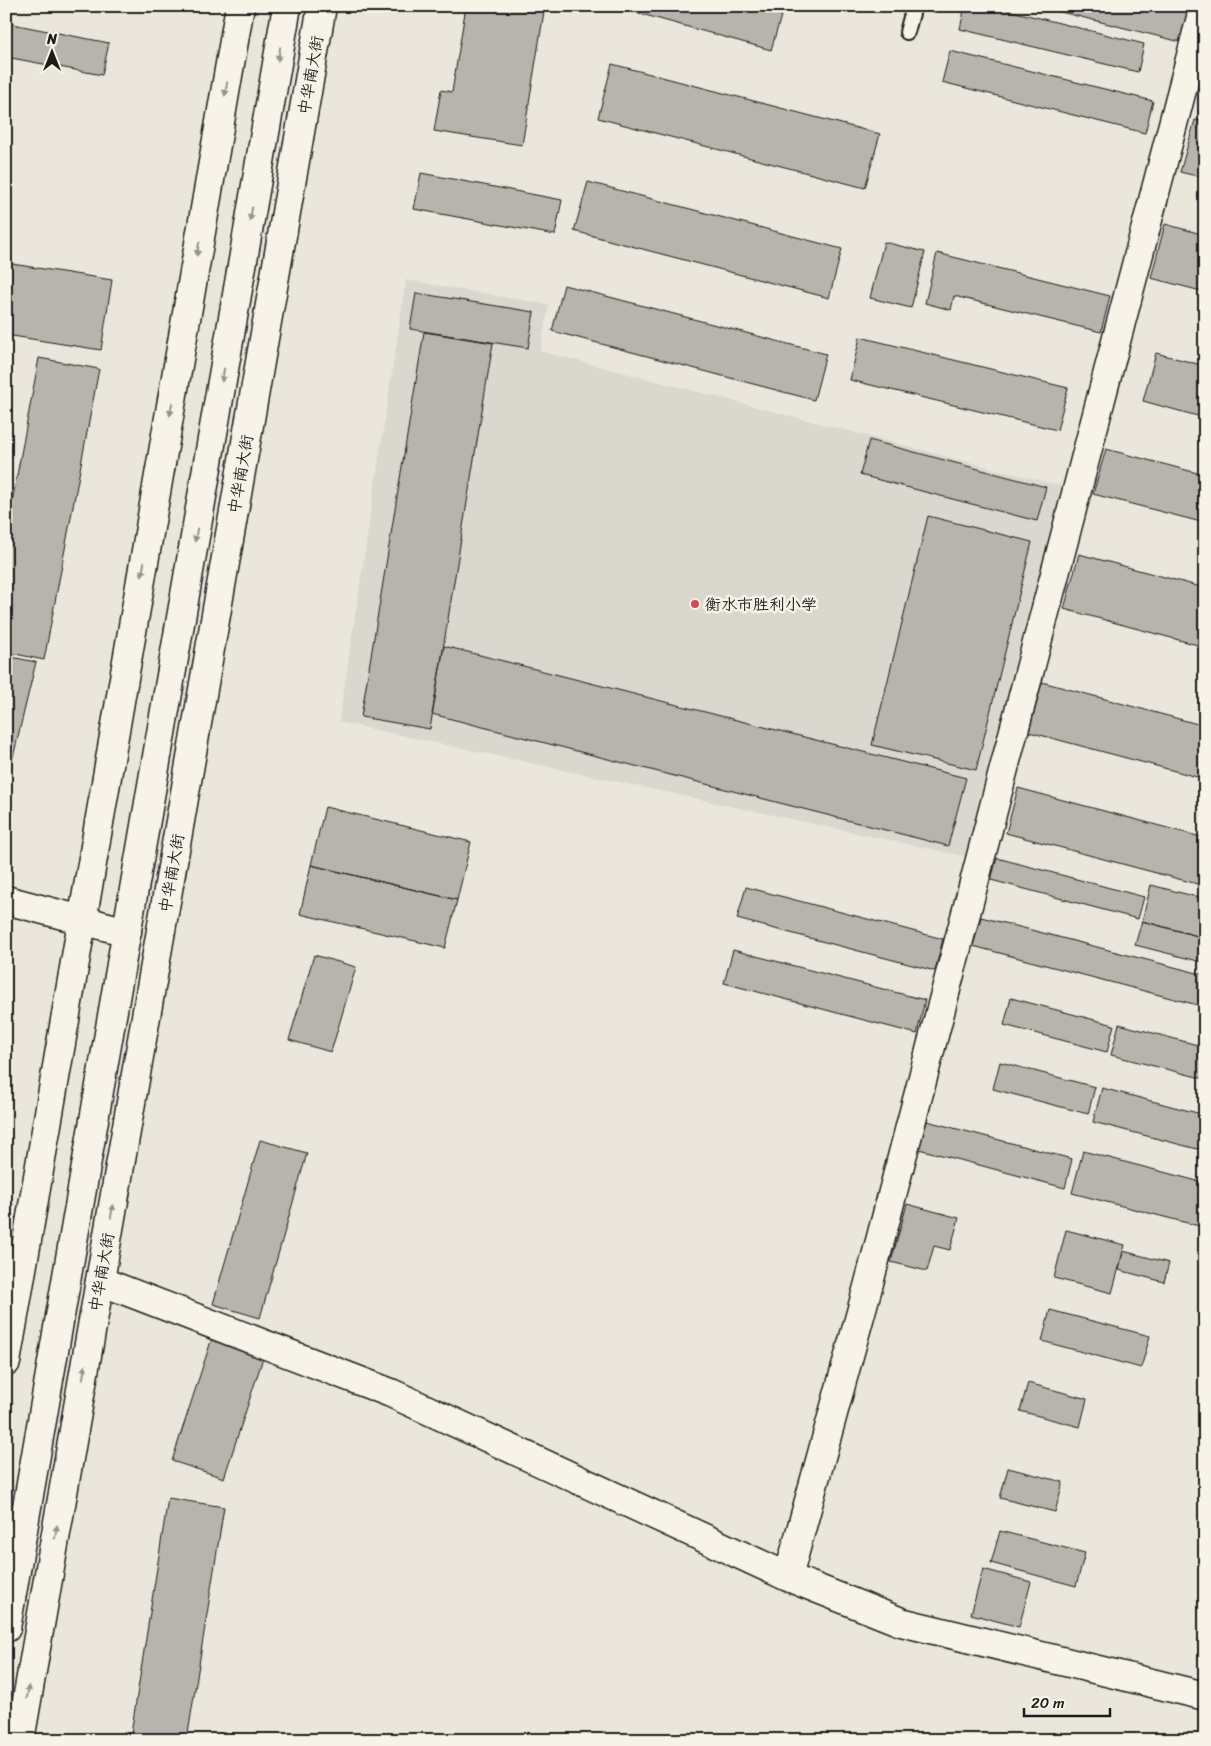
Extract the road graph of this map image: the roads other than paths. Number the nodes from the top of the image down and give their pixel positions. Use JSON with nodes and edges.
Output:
{"nodes":[{"id":1,"x":240,"y":6,"type":"edge"},
{"id":2,"x":287,"y":6,"type":"edge"},
{"id":3,"x":322,"y":6,"type":"edge"},
{"id":4,"x":914,"y":6,"type":"edge"},
{"id":5,"x":1204,"y":6,"type":"edge"},
{"id":6,"x":907,"y":32,"type":"dead end"},
{"id":7,"x":6,"y":900,"type":"edge"},
{"id":8,"x":82,"y":920,"type":"junction"},
{"id":9,"x":127,"y":932,"type":"junction"},
{"id":10,"x":100,"y":1281,"type":"junction"},
{"id":11,"x":6,"y":1362,"type":"edge"},
{"id":12,"x":788,"y":1577,"type":"junction"},
{"id":13,"x":6,"y":1628,"type":"edge"},
{"id":14,"x":1205,"y":1696,"type":"edge"},
{"id":15,"x":20,"y":1740,"type":"edge"}],
"edges":[{"from":1,"to":8,"type":"street","one_way":true},
{"from":2,"to":9,"type":"street","name":"中华南大街","one_way":true},
{"from":10,"to":3,"type":"street","name":"中华南大街","one_way":true},
{"from":4,"to":6,"type":"lane"},
{"from":5,"to":12,"type":"street"},
{"from":7,"to":8,"type":"street"},
{"from":8,"to":9,"type":"street"},
{"from":8,"to":11,"type":"street"},
{"from":9,"to":13,"type":"street","name":"中华南大街"},
{"from":10,"to":12,"type":"street"},
{"from":15,"to":10,"type":"street","name":"中华南大街","one_way":true},
{"from":12,"to":14,"type":"street"}]}
